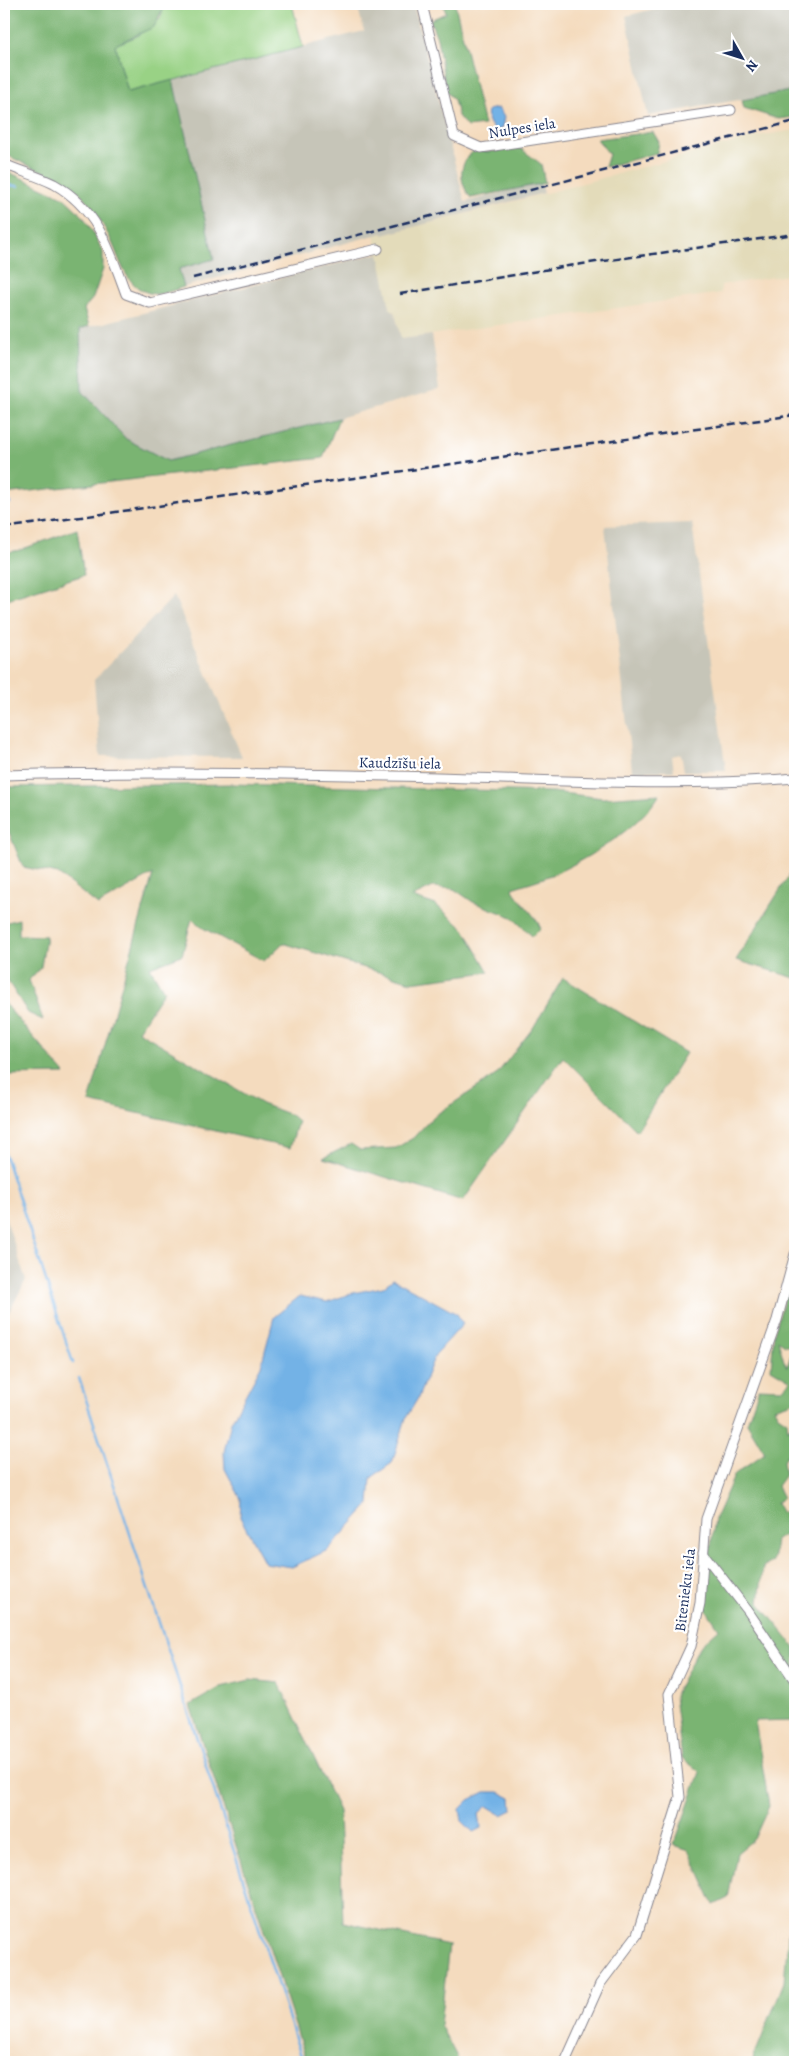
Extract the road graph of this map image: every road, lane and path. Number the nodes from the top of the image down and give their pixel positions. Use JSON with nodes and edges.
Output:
{"nodes":[{"id":1,"x":422,"y":4,"type":"edge"},
{"id":2,"x":731,"y":110,"type":"dead end"},
{"id":3,"x":4,"y":164,"type":"edge"},
{"id":4,"x":378,"y":249,"type":"dead end"},
{"id":5,"x":4,"y":775,"type":"edge"},
{"id":6,"x":795,"y":778,"type":"edge"},
{"id":7,"x":795,"y":1254,"type":"edge"},
{"id":8,"x":703,"y":1553,"type":"junction"},
{"id":9,"x":795,"y":1681,"type":"edge"},
{"id":10,"x":565,"y":2062,"type":"edge"}],
"edges":[{"from":1,"to":2,"type":"street","name":"Nulpes iela"},
{"from":3,"to":4,"type":"street"},
{"from":5,"to":6,"type":"street","name":"Kaudzīšu iela"},
{"from":7,"to":8,"type":"street","name":"Bitenieku iela"},
{"from":8,"to":9,"type":"street"},
{"from":8,"to":10,"type":"street","name":"Bitenieku iela"}]}
